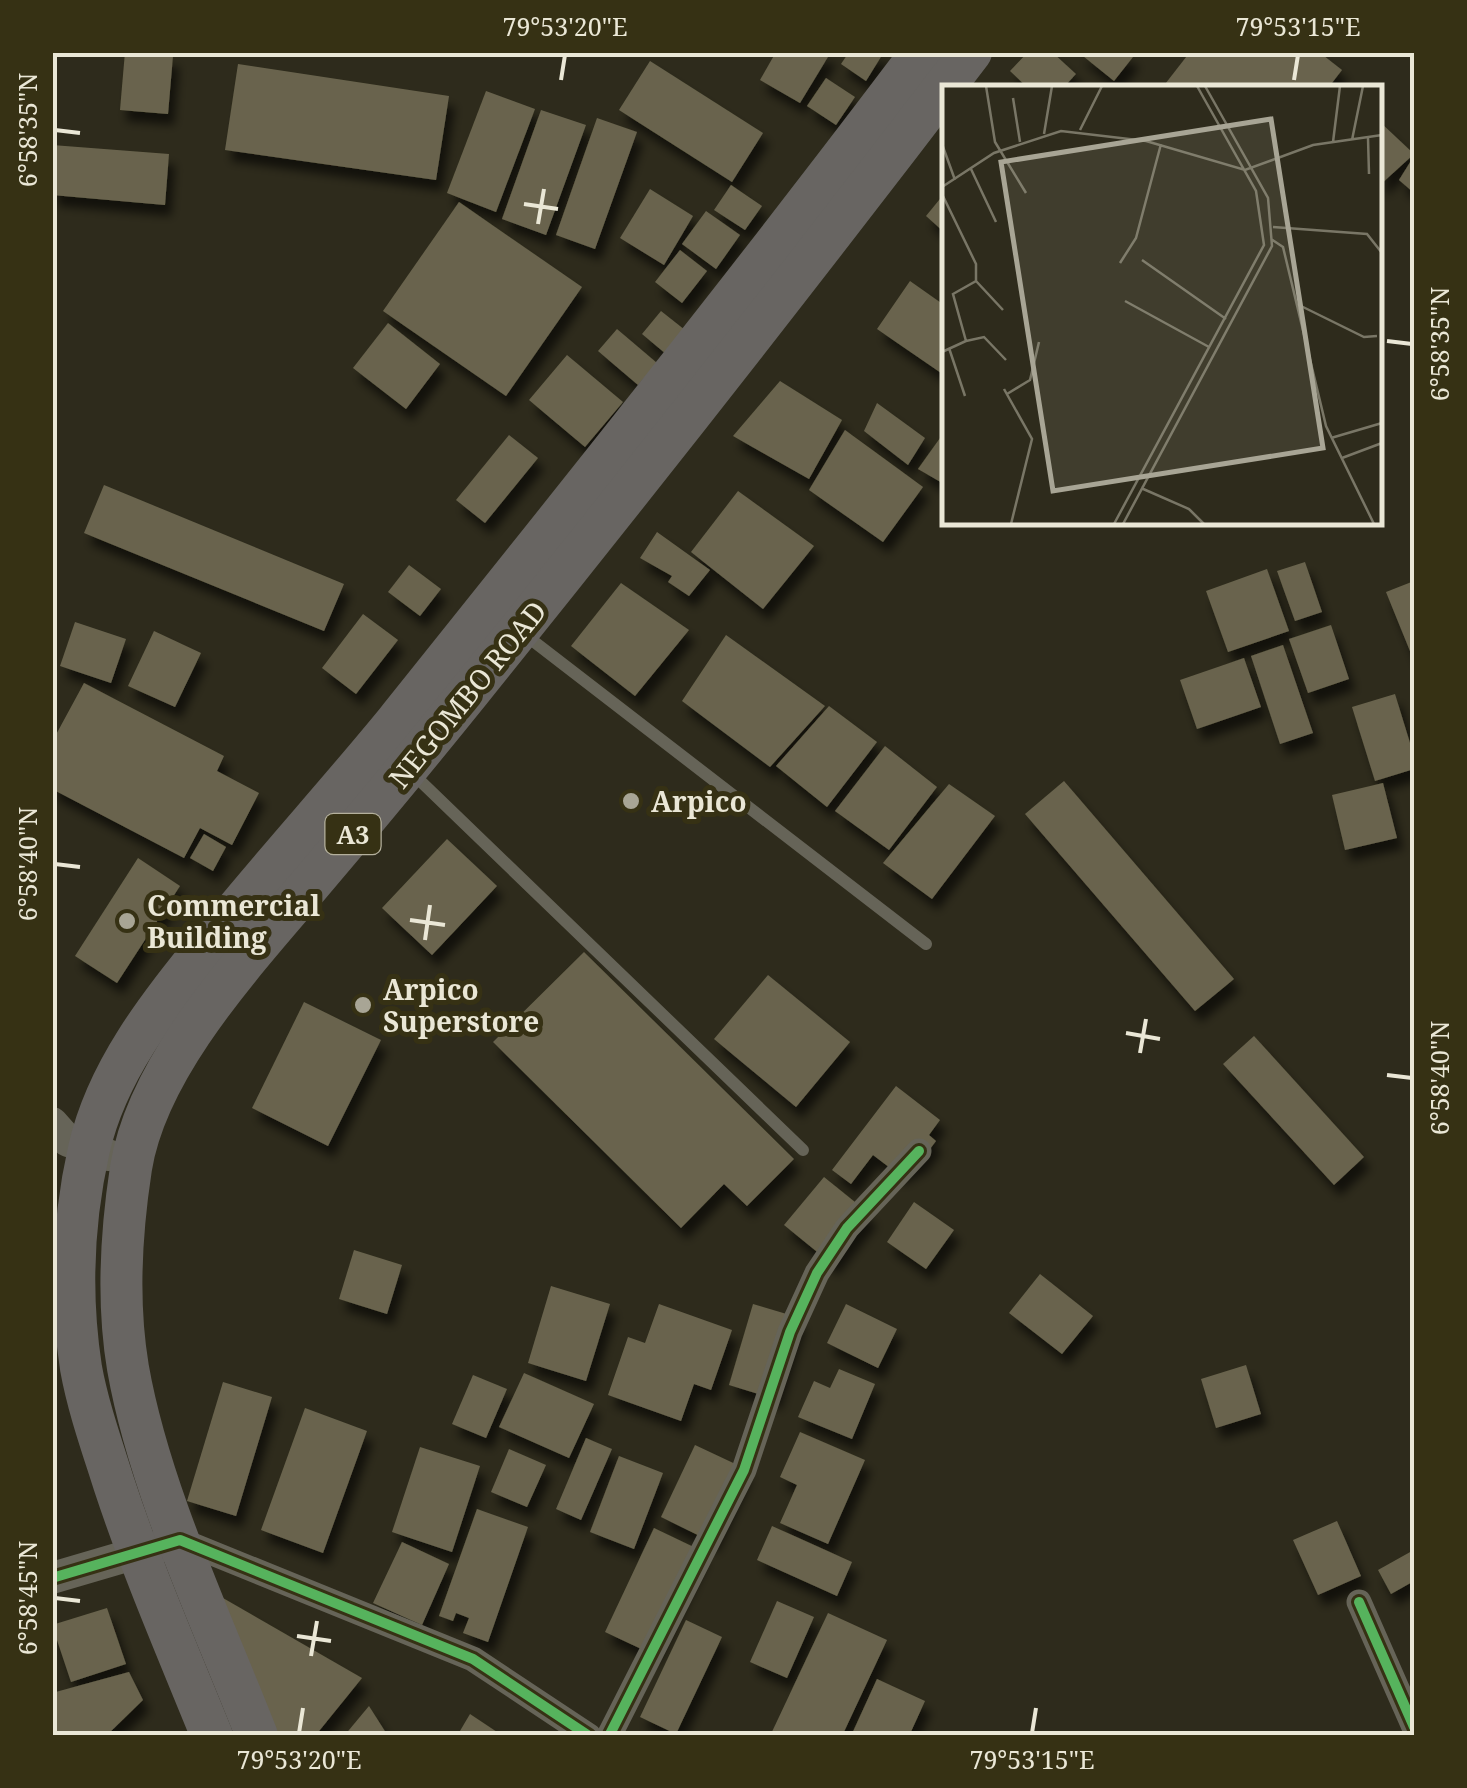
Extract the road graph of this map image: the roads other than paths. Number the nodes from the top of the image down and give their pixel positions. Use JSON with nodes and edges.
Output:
{"nodes":[{"id":1,"x":922,"y":52,"type":"edge"},
{"id":2,"x":971,"y":52,"type":"edge"},
{"id":3,"x":945,"y":85,"type":"edge"},
{"id":4,"x":942,"y":89,"type":"edge"},
{"id":5,"x":519,"y":630,"type":"junction"},
{"id":6,"x":408,"y":768,"type":"junction"},
{"id":7,"x":926,"y":944,"type":"dead end"},
{"id":8,"x":52,"y":1123,"type":"edge"},
{"id":9,"x":89,"y":1149,"type":"junction"},
{"id":10,"x":803,"y":1150,"type":"dead end"},
{"id":11,"x":919,"y":1150,"type":"dead end"},
{"id":12,"x":132,"y":1163,"type":"junction"},
{"id":13,"x":66,"y":1213,"type":"edge"},
{"id":14,"x":180,"y":1540,"type":"junction"},
{"id":15,"x":137,"y":1552,"type":"junction"},
{"id":16,"x":52,"y":1578,"type":"edge"},
{"id":17,"x":1359,"y":1602,"type":"dead end"},
{"id":18,"x":1414,"y":1727,"type":"edge"},
{"id":19,"x":212,"y":1736,"type":"edge"},
{"id":20,"x":257,"y":1736,"type":"edge"},
{"id":21,"x":589,"y":1736,"type":"edge"},
{"id":22,"x":609,"y":1736,"type":"edge"}],
"edges":[{"from":1,"to":9,"type":"highway","name":"NEGOMBO ROAD","number":"A3"},
{"from":2,"to":3,"type":"highway","name":"NEGOMBO ROAD","number":"A3"},
{"from":4,"to":5,"type":"highway","name":"NEGOMBO ROAD","number":"A3"},
{"from":5,"to":6,"type":"highway","name":"NEGOMBO ROAD","number":"A3"},
{"from":5,"to":7,"type":"lane"},
{"from":6,"to":10,"type":"lane"},
{"from":6,"to":12,"type":"highway","name":"NEGOMBO ROAD","number":"A3"},
{"from":8,"to":9,"type":"street"},
{"from":9,"to":12,"type":"street"},
{"from":9,"to":13,"type":"highway","name":"NEGOMBO ROAD","number":"A3"},
{"from":11,"to":22,"type":"street"},
{"from":12,"to":14,"type":"highway","name":"NEGOMBO ROAD","number":"A3"},
{"from":13,"to":15,"type":"highway","name":"NEGOMBO ROAD","number":"A3"},
{"from":14,"to":15,"type":"street"},
{"from":14,"to":20,"type":"highway","name":"NEGOMBO ROAD","number":"A3"},
{"from":14,"to":21,"type":"street"},
{"from":15,"to":16,"type":"street"},
{"from":15,"to":19,"type":"highway","name":"NEGOMBO ROAD","number":"A3"},
{"from":17,"to":18,"type":"street"}]}
